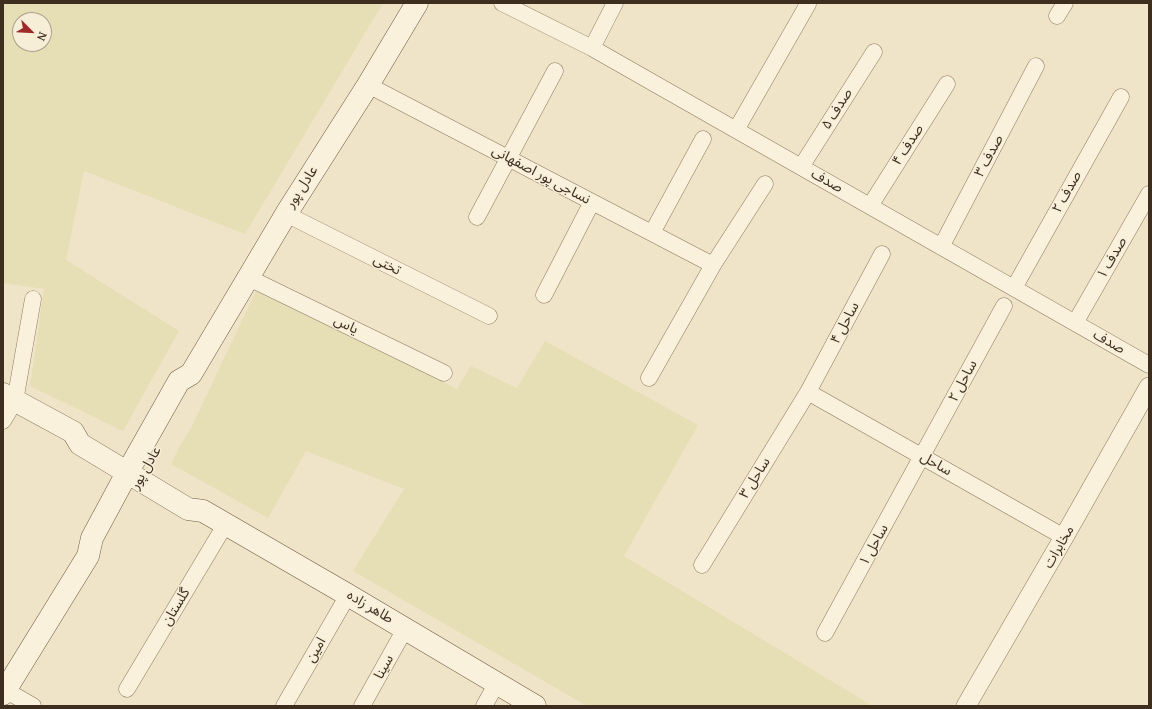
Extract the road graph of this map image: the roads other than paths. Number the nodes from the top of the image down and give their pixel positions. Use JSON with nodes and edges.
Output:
{"nodes":[{"id":1,"x":417,"y":3,"type":"edge"},
{"id":2,"x":502,"y":3,"type":"edge"},
{"id":3,"x":615,"y":3,"type":"edge"},
{"id":4,"x":808,"y":4,"type":"dead end"},
{"id":5,"x":592,"y":48,"type":"junction"},
{"id":6,"x":874,"y":52,"type":"dead end"},
{"id":7,"x":1036,"y":66,"type":"dead end"},
{"id":8,"x":555,"y":71,"type":"dead end"},
{"id":9,"x":947,"y":84,"type":"dead end"},
{"id":10,"x":368,"y":85,"type":"junction"},
{"id":11,"x":1121,"y":97,"type":"dead end"},
{"id":12,"x":736,"y":130,"type":"junction"},
{"id":13,"x":703,"y":139,"type":"dead end"},
{"id":14,"x":508,"y":158,"type":"junction"},
{"id":15,"x":801,"y":167,"type":"junction"},
{"id":16,"x":766,"y":184,"type":"dead end"},
{"id":17,"x":1149,"y":194,"type":"edge"},
{"id":18,"x":592,"y":202,"type":"junction"},
{"id":19,"x":870,"y":206,"type":"junction"},
{"id":20,"x":286,"y":214,"type":"junction"},
{"id":21,"x":477,"y":217,"type":"dead end"},
{"id":22,"x":652,"y":233,"type":"junction"},
{"id":23,"x":941,"y":246,"type":"junction"},
{"id":24,"x":882,"y":254,"type":"dead end"},
{"id":25,"x":713,"y":265,"type":"junction"},
{"id":26,"x":247,"y":277,"type":"junction"},
{"id":27,"x":1014,"y":288,"type":"junction"},
{"id":28,"x":544,"y":295,"type":"dead end"},
{"id":29,"x":33,"y":299,"type":"dead end"},
{"id":30,"x":1004,"y":306,"type":"dead end"},
{"id":31,"x":489,"y":316,"type":"dead end"},
{"id":32,"x":1075,"y":323,"type":"junction"},
{"id":33,"x":1149,"y":365,"type":"edge"},
{"id":34,"x":444,"y":374,"type":"dead end"},
{"id":35,"x":649,"y":378,"type":"dead end"},
{"id":36,"x":1149,"y":387,"type":"edge"},
{"id":37,"x":808,"y":392,"type":"junction"},
{"id":38,"x":9,"y":397,"type":"edge"},
{"id":39,"x":3,"y":421,"type":"edge"},
{"id":40,"x":922,"y":457,"type":"junction"},
{"id":41,"x":137,"y":470,"type":"junction"},
{"id":42,"x":225,"y":524,"type":"junction"},
{"id":43,"x":1064,"y":537,"type":"junction"},
{"id":44,"x":702,"y":565,"type":"dead end"},
{"id":45,"x":348,"y":595,"type":"junction"},
{"id":46,"x":405,"y":629,"type":"junction"},
{"id":47,"x":825,"y":633,"type":"dead end"},
{"id":48,"x":497,"y":683,"type":"junction"},
{"id":49,"x":126,"y":689,"type":"dead end"},
{"id":50,"x":4,"y":692,"type":"edge"},
{"id":51,"x":33,"y":706,"type":"edge"},
{"id":52,"x":284,"y":706,"type":"edge"},
{"id":53,"x":362,"y":706,"type":"edge"},
{"id":54,"x":484,"y":706,"type":"edge"},
{"id":55,"x":535,"y":706,"type":"edge"},
{"id":56,"x":966,"y":706,"type":"edge"}],
"edges":[{"from":1,"to":10,"type":"main road","name":"عادل پور"},
{"from":2,"to":5,"type":"street","name":"صدف"},
{"from":3,"to":5,"type":"street"},
{"from":4,"to":12,"type":"street"},
{"from":5,"to":12,"type":"street","name":"صدف"},
{"from":6,"to":15,"type":"street","name":"صدف ۵"},
{"from":7,"to":23,"type":"street","name":"صدف ۳"},
{"from":8,"to":14,"type":"street"},
{"from":9,"to":19,"type":"street","name":"صدف ۴"},
{"from":10,"to":14,"type":"street","name":"نساجی پور اصفهانی"},
{"from":10,"to":20,"type":"main road","name":"عادل پور"},
{"from":11,"to":27,"type":"street","name":"صدف ۲"},
{"from":12,"to":15,"type":"street","name":"صدف"},
{"from":13,"to":22,"type":"street"},
{"from":14,"to":18,"type":"street","name":"نساجی پور اصفهانی"},
{"from":14,"to":21,"type":"street"},
{"from":15,"to":19,"type":"street","name":"صدف"},
{"from":16,"to":25,"type":"street"},
{"from":17,"to":32,"type":"street","name":"صدف ۱"},
{"from":18,"to":22,"type":"street","name":"نساجی پور اصفهانی"},
{"from":18,"to":28,"type":"street"},
{"from":19,"to":23,"type":"street","name":"صدف"},
{"from":20,"to":26,"type":"main road","name":"عادل پور"},
{"from":20,"to":31,"type":"street","name":"تختی"},
{"from":22,"to":25,"type":"street","name":"نساجی پور اصفهانی"},
{"from":23,"to":27,"type":"street","name":"صدف"},
{"from":24,"to":37,"type":"street","name":"ساحل ۴"},
{"from":25,"to":35,"type":"street"},
{"from":26,"to":34,"type":"street","name":"یاس"},
{"from":26,"to":41,"type":"main road","name":"عادل پور"},
{"from":27,"to":32,"type":"street","name":"صدف"},
{"from":29,"to":38,"type":"street"},
{"from":30,"to":40,"type":"street","name":"ساحل ۲"},
{"from":32,"to":33,"type":"street","name":"صدف"},
{"from":36,"to":43,"type":"street","name":"مخابرات"},
{"from":37,"to":40,"type":"street","name":"ساحل"},
{"from":37,"to":44,"type":"street","name":"ساحل ۳"},
{"from":38,"to":39,"type":"street"},
{"from":38,"to":41,"type":"main road","name":"طاهر زاده"},
{"from":40,"to":43,"type":"street","name":"ساحل"},
{"from":40,"to":47,"type":"street","name":"ساحل ۱"},
{"from":41,"to":42,"type":"main road","name":"طاهر زاده"},
{"from":41,"to":50,"type":"main road","name":"عادل پور"},
{"from":42,"to":45,"type":"main road","name":"طاهر زاده"},
{"from":42,"to":49,"type":"street","name":"گلستان"},
{"from":43,"to":56,"type":"street","name":"مخابرات"},
{"from":45,"to":46,"type":"main road","name":"طاهر زاده"},
{"from":45,"to":52,"type":"street","name":"امین"},
{"from":46,"to":48,"type":"main road","name":"طاهر زاده"},
{"from":46,"to":53,"type":"street","name":"سینا"},
{"from":48,"to":54,"type":"street"},
{"from":48,"to":55,"type":"main road","name":"طاهر زاده"},
{"from":50,"to":51,"type":"street"}]}
